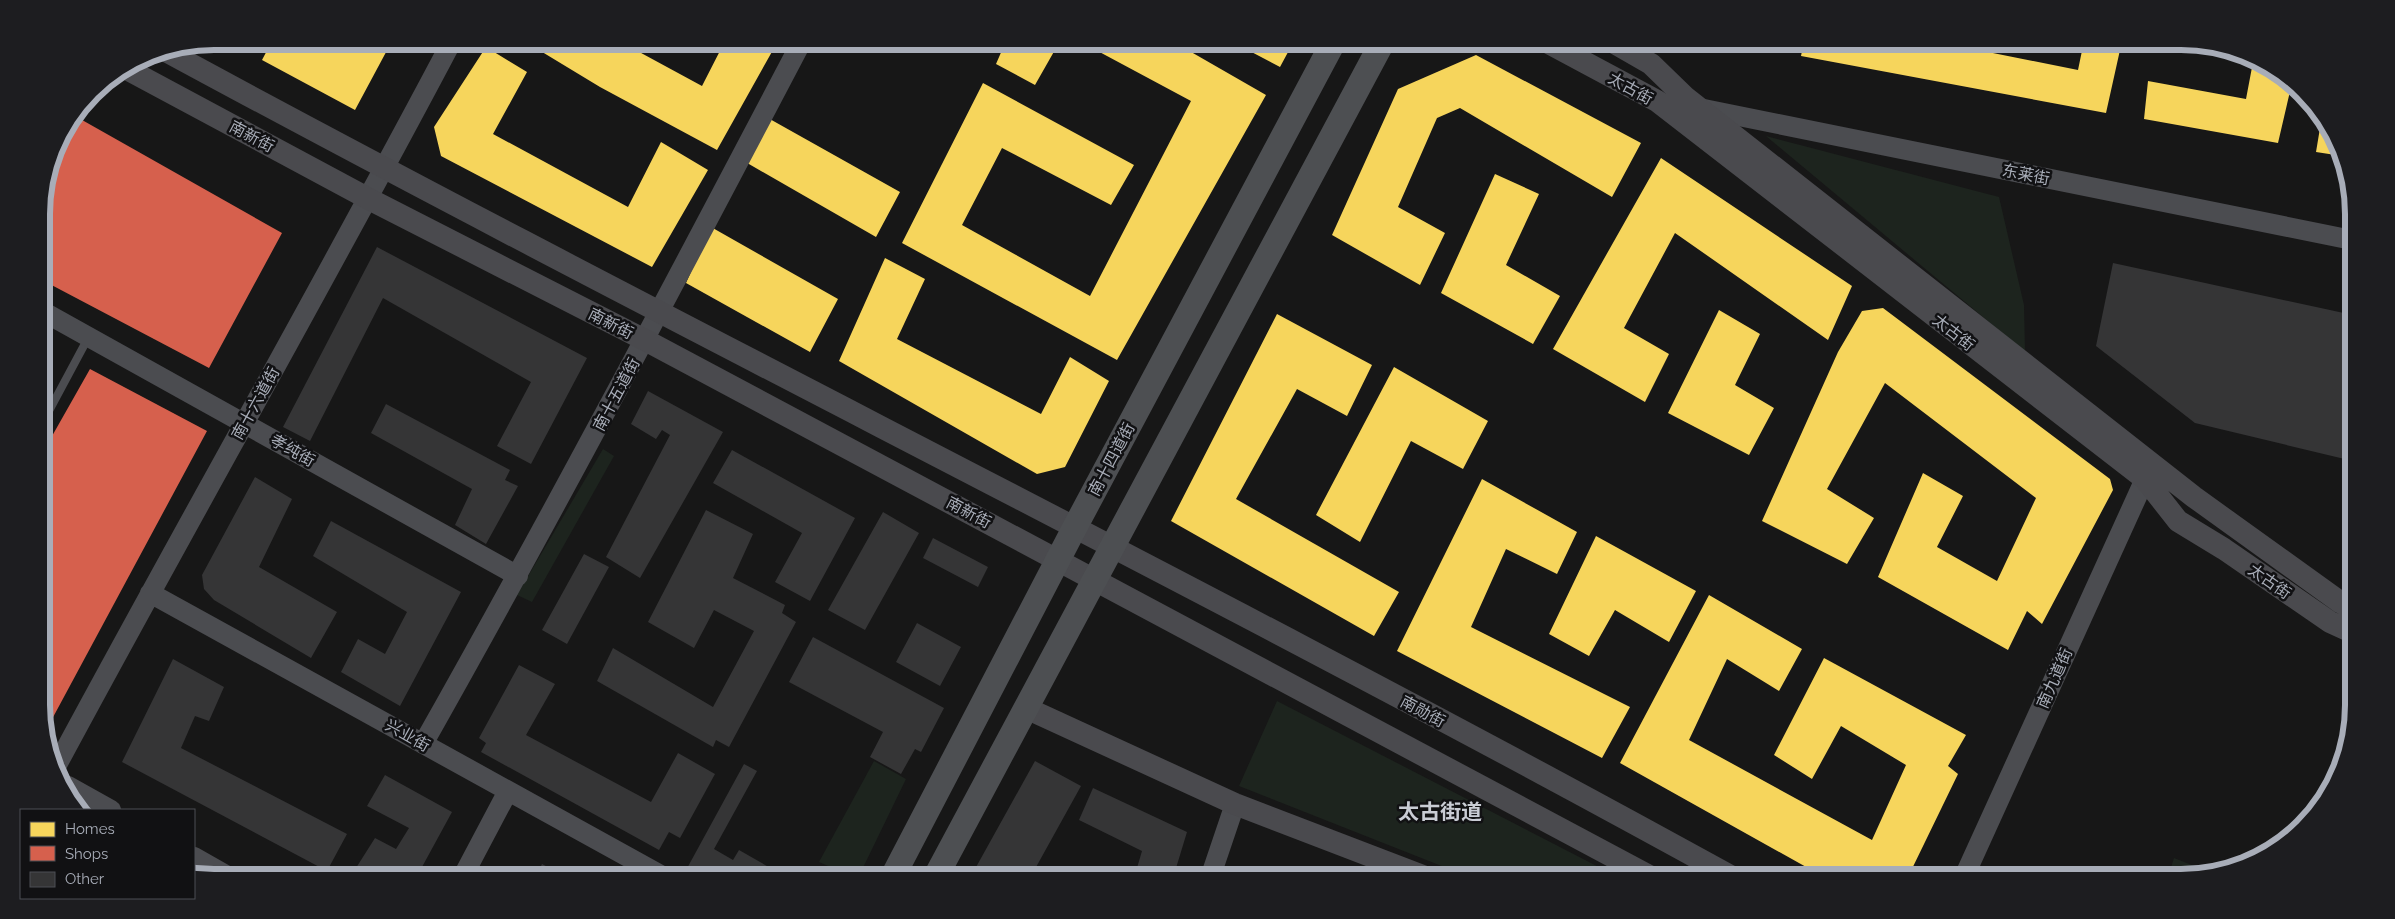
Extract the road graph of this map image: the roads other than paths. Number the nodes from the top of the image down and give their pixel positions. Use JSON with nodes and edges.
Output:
{"nodes":[{"id":1,"x":447,"y":50,"type":"edge"},
{"id":2,"x":797,"y":50,"type":"edge"},
{"id":3,"x":1329,"y":50,"type":"edge"},
{"id":4,"x":1378,"y":50,"type":"edge"},
{"id":5,"x":1562,"y":50,"type":"edge"},
{"id":6,"x":1626,"y":50,"type":"edge"},
{"id":7,"x":174,"y":55,"type":"edge"},
{"id":8,"x":132,"y":72,"type":"edge"},
{"id":9,"x":1699,"y":108,"type":"junction"},
{"id":10,"x":385,"y":169,"type":"junction"},
{"id":11,"x":369,"y":199,"type":"junction"},
{"id":12,"x":2345,"y":239,"type":"edge"},
{"id":13,"x":660,"y":313,"type":"junction"},
{"id":14,"x":50,"y":315,"type":"edge"},
{"id":15,"x":89,"y":337,"type":"junction"},
{"id":16,"x":645,"y":340,"type":"junction"},
{"id":17,"x":50,"y":409,"type":"edge"},
{"id":18,"x":244,"y":423,"type":"junction"},
{"id":19,"x":2145,"y":479,"type":"junction"},
{"id":20,"x":1075,"y":527,"type":"junction"},
{"id":21,"x":1113,"y":547,"type":"junction"},
{"id":22,"x":1058,"y":560,"type":"junction"},
{"id":23,"x":518,"y":576,"type":"junction"},
{"id":24,"x":1096,"y":580,"type":"junction"},
{"id":25,"x":150,"y":593,"type":"junction"},
{"id":26,"x":2345,"y":604,"type":"edge"},
{"id":27,"x":2345,"y":629,"type":"edge"},
{"id":28,"x":1026,"y":708,"type":"junction"},
{"id":29,"x":423,"y":744,"type":"junction"},
{"id":30,"x":60,"y":761,"type":"edge"},
{"id":31,"x":74,"y":789,"type":"edge"},
{"id":32,"x":508,"y":791,"type":"junction"},
{"id":33,"x":1235,"y":804,"type":"junction"},
{"id":34,"x":109,"y":809,"type":"edge"},
{"id":35,"x":195,"y":857,"type":"edge"},
{"id":36,"x":216,"y":869,"type":"edge"},
{"id":37,"x":467,"y":869,"type":"edge"},
{"id":38,"x":650,"y":869,"type":"edge"},
{"id":39,"x":897,"y":869,"type":"edge"},
{"id":40,"x":940,"y":869,"type":"edge"},
{"id":41,"x":1213,"y":869,"type":"edge"},
{"id":42,"x":1405,"y":869,"type":"edge"},
{"id":43,"x":1634,"y":869,"type":"edge"},
{"id":44,"x":1716,"y":869,"type":"edge"},
{"id":45,"x":1968,"y":869,"type":"edge"}],
"edges":[{"from":1,"to":10,"type":"street","name":"南十六道街"},
{"from":2,"to":13,"type":"street","name":"南十五道街"},
{"from":3,"to":20,"type":"main road","name":"南十四道街"},
{"from":4,"to":21,"type":"main road"},
{"from":5,"to":19,"type":"main road","name":"太古街"},
{"from":6,"to":9,"type":"main road","name":"太古街"},
{"from":7,"to":10,"type":"main road","name":"南新街"},
{"from":8,"to":11,"type":"main road","name":"南新街"},
{"from":9,"to":12,"type":"street","name":"东莱街"},
{"from":9,"to":26,"type":"main road","name":"太古街"},
{"from":10,"to":11,"type":"street","name":"南十六道街"},
{"from":10,"to":13,"type":"main road","name":"南新街"},
{"from":11,"to":16,"type":"main road","name":"南新街"},
{"from":11,"to":18,"type":"street","name":"南十六道街"},
{"from":13,"to":16,"type":"street","name":"南十五道街"},
{"from":13,"to":20,"type":"main road","name":"南新街"},
{"from":14,"to":15,"type":"street","name":"孝纯街"},
{"from":15,"to":17,"type":"lane"},
{"from":15,"to":18,"type":"street","name":"孝纯街"},
{"from":16,"to":22,"type":"main road","name":"南新街"},
{"from":16,"to":23,"type":"street","name":"南十五道街"},
{"from":18,"to":23,"type":"street","name":"孝纯街"},
{"from":18,"to":25,"type":"street","name":"南十六道街"},
{"from":19,"to":27,"type":"main road","name":"太古街"},
{"from":19,"to":45,"type":"street","name":"南九道街"},
{"from":20,"to":21,"type":"main road","name":"南新街"},
{"from":20,"to":22,"type":"main road","name":"南十四道街"},
{"from":21,"to":24,"type":"main road"},
{"from":21,"to":44,"type":"main road","name":"南勋街"},
{"from":22,"to":24,"type":"main road","name":"南新街"},
{"from":22,"to":39,"type":"main road","name":"南十四道街"},
{"from":23,"to":29,"type":"street","name":"南十五道街"},
{"from":24,"to":28,"type":"main road"},
{"from":24,"to":43,"type":"main road"},
{"from":25,"to":29,"type":"street","name":"兴业街"},
{"from":25,"to":30,"type":"street","name":"南十六道街"},
{"from":28,"to":33,"type":"main road"},
{"from":28,"to":40,"type":"main road"},
{"from":29,"to":32,"type":"street","name":"兴业街"},
{"from":31,"to":34,"type":"street"},
{"from":32,"to":37,"type":"street"},
{"from":32,"to":38,"type":"street","name":"兴业街"},
{"from":33,"to":41,"type":"street"},
{"from":33,"to":42,"type":"main road"},
{"from":35,"to":36,"type":"street"}]}
